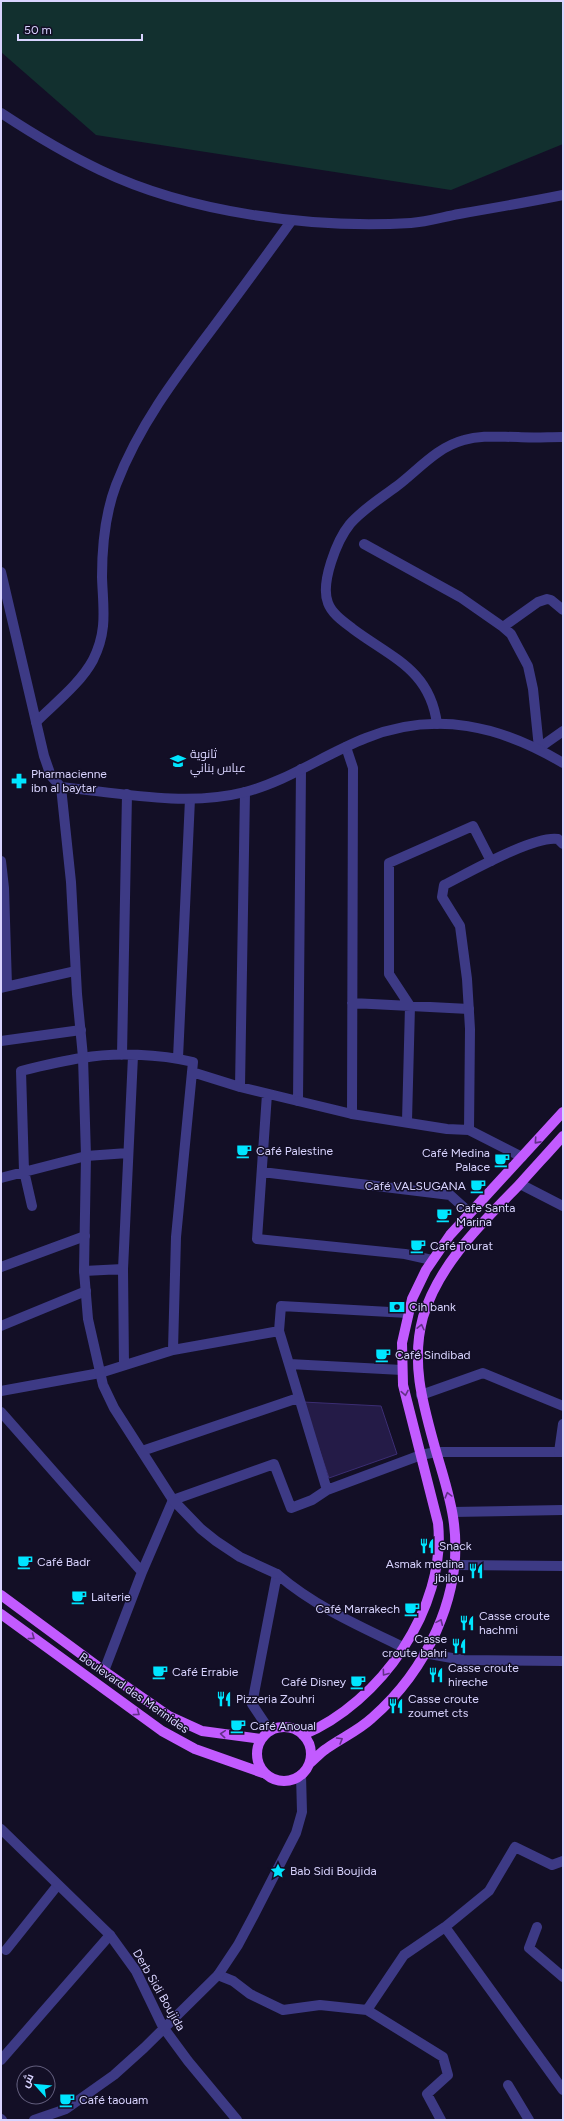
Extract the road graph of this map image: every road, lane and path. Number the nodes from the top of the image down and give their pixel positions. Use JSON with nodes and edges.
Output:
{"nodes":[{"id":1,"x":1,"y":112,"type":"edge"},
{"id":2,"x":563,"y":195,"type":"edge"},
{"id":3,"x":292,"y":220,"type":"junction"},
{"id":4,"x":563,"y":437,"type":"edge"},
{"id":5,"x":364,"y":544,"type":"dead end"},
{"id":6,"x":1,"y":572,"type":"edge"},
{"id":7,"x":563,"y":610,"type":"edge"},
{"id":8,"x":503,"y":627,"type":"junction"},
{"id":9,"x":36,"y":722,"type":"junction"},
{"id":10,"x":438,"y":724,"type":"junction"},
{"id":11,"x":563,"y":731,"type":"edge"},
{"id":12,"x":346,"y":747,"type":"junction"},
{"id":13,"x":539,"y":748,"type":"junction"},
{"id":14,"x":563,"y":763,"type":"edge"},
{"id":15,"x":301,"y":769,"type":"junction"},
{"id":16,"x":60,"y":787,"type":"junction"},
{"id":17,"x":245,"y":792,"type":"junction"},
{"id":18,"x":127,"y":794,"type":"junction"},
{"id":19,"x":190,"y":799,"type":"junction"},
{"id":20,"x":563,"y":844,"type":"edge"},
{"id":21,"x":491,"y":860,"type":"junction"},
{"id":22,"x":1,"y":861,"type":"edge"},
{"id":23,"x":75,"y":971,"type":"junction"},
{"id":24,"x":4,"y":987,"type":"edge"},
{"id":25,"x":352,"y":1003,"type":"junction"},
{"id":26,"x":410,"y":1006,"type":"junction"},
{"id":27,"x":469,"y":1009,"type":"junction"},
{"id":28,"x":81,"y":1030,"type":"junction"},
{"id":29,"x":1,"y":1041,"type":"edge"},
{"id":30,"x":122,"y":1055,"type":"junction"},
{"id":31,"x":133,"y":1056,"type":"junction"},
{"id":32,"x":83,"y":1057,"type":"junction"},
{"id":33,"x":178,"y":1058,"type":"junction"},
{"id":34,"x":192,"y":1072,"type":"junction"},
{"id":35,"x":240,"y":1087,"type":"junction"},
{"id":36,"x":267,"y":1094,"type":"junction"},
{"id":37,"x":298,"y":1101,"type":"junction"},
{"id":38,"x":563,"y":1112,"type":"edge"},
{"id":39,"x":352,"y":1114,"type":"junction"},
{"id":40,"x":407,"y":1121,"type":"junction"},
{"id":41,"x":468,"y":1130,"type":"junction"},
{"id":42,"x":563,"y":1136,"type":"edge"},
{"id":43,"x":128,"y":1153,"type":"junction"},
{"id":44,"x":86,"y":1156,"type":"junction"},
{"id":45,"x":522,"y":1157,"type":"junction"},
{"id":46,"x":24,"y":1171,"type":"junction"},
{"id":47,"x":262,"y":1172,"type":"junction"},
{"id":48,"x":1,"y":1178,"type":"edge"},
{"id":49,"x":520,"y":1184,"type":"junction"},
{"id":50,"x":32,"y":1206,"type":"dead end"},
{"id":51,"x":563,"y":1206,"type":"edge"},
{"id":52,"x":470,"y":1213,"type":"junction"},
{"id":53,"x":85,"y":1236,"type":"junction"},
{"id":54,"x":432,"y":1260,"type":"junction"},
{"id":55,"x":1,"y":1267,"type":"edge"},
{"id":56,"x":124,"y":1269,"type":"junction"},
{"id":57,"x":84,"y":1271,"type":"junction"},
{"id":58,"x":86,"y":1291,"type":"junction"},
{"id":59,"x":408,"y":1313,"type":"junction"},
{"id":60,"x":1,"y":1326,"type":"edge"},
{"id":61,"x":280,"y":1331,"type":"junction"},
{"id":62,"x":173,"y":1350,"type":"junction"},
{"id":63,"x":289,"y":1364,"type":"junction"},
{"id":64,"x":124,"y":1365,"type":"junction"},
{"id":65,"x":402,"y":1370,"type":"junction"},
{"id":66,"x":100,"y":1373,"type":"junction"},
{"id":67,"x":1,"y":1391,"type":"edge"},
{"id":68,"x":421,"y":1395,"type":"junction"},
{"id":69,"x":298,"y":1398,"type":"junction"},
{"id":70,"x":563,"y":1406,"type":"edge"},
{"id":71,"x":1,"y":1412,"type":"edge"},
{"id":72,"x":563,"y":1424,"type":"edge"},
{"id":73,"x":142,"y":1451,"type":"junction"},
{"id":74,"x":436,"y":1452,"type":"junction"},
{"id":75,"x":561,"y":1452,"type":"edge"},
{"id":76,"x":421,"y":1455,"type":"junction"},
{"id":77,"x":327,"y":1490,"type":"junction"},
{"id":78,"x":173,"y":1500,"type":"junction"},
{"id":79,"x":563,"y":1510,"type":"edge"},
{"id":80,"x":453,"y":1512,"type":"junction"},
{"id":81,"x":455,"y":1565,"type":"junction"},
{"id":82,"x":563,"y":1566,"type":"edge"},
{"id":83,"x":142,"y":1572,"type":"junction"},
{"id":84,"x":277,"y":1574,"type":"junction"},
{"id":85,"x":1,"y":1595,"type":"edge"},
{"id":86,"x":1,"y":1614,"type":"edge"},
{"id":87,"x":403,"y":1646,"type":"junction"},
{"id":88,"x":424,"y":1653,"type":"junction"},
{"id":89,"x":563,"y":1662,"type":"edge"},
{"id":90,"x":104,"y":1671,"type":"junction"},
{"id":91,"x":270,"y":1731,"type":"junction"},
{"id":92,"x":303,"y":1735,"type":"junction"},
{"id":93,"x":261,"y":1738,"type":"junction"},
{"id":94,"x":309,"y":1764,"type":"junction"},
{"id":95,"x":263,"y":1772,"type":"junction"},
{"id":96,"x":301,"y":1776,"type":"junction"},
{"id":97,"x":1,"y":1829,"type":"edge"},
{"id":98,"x":563,"y":1861,"type":"edge"},
{"id":99,"x":57,"y":1886,"type":"junction"},
{"id":100,"x":445,"y":1927,"type":"junction"},
{"id":101,"x":537,"y":1927,"type":"dead end"},
{"id":102,"x":110,"y":1935,"type":"junction"},
{"id":103,"x":6,"y":1950,"type":"dead end"},
{"id":104,"x":218,"y":1975,"type":"junction"},
{"id":105,"x":563,"y":1977,"type":"edge"},
{"id":106,"x":367,"y":2010,"type":"junction"},
{"id":107,"x":163,"y":2027,"type":"junction"},
{"id":108,"x":1,"y":2060,"type":"edge"},
{"id":109,"x":508,"y":2085,"type":"dead end"},
{"id":110,"x":563,"y":2090,"type":"edge"},
{"id":111,"x":34,"y":2120,"type":"edge"},
{"id":112,"x":237,"y":2120,"type":"edge"},
{"id":113,"x":441,"y":2120,"type":"edge"},
{"id":114,"x":529,"y":2120,"type":"edge"}],
"edges":[{"from":1,"to":3,"type":"street"},
{"from":2,"to":3,"type":"street"},
{"from":3,"to":9,"type":"street"},
{"from":4,"to":10,"type":"street"},
{"from":5,"to":8,"type":"street"},
{"from":6,"to":9,"type":"street"},
{"from":7,"to":8,"type":"street"},
{"from":8,"to":13,"type":"street"},
{"from":9,"to":16,"type":"street"},
{"from":10,"to":12,"type":"street"},
{"from":10,"to":13,"type":"street"},
{"from":11,"to":13,"type":"street"},
{"from":12,"to":15,"type":"street"},
{"from":12,"to":25,"type":"street"},
{"from":13,"to":14,"type":"street"},
{"from":15,"to":17,"type":"street"},
{"from":15,"to":37,"type":"street"},
{"from":16,"to":18,"type":"street"},
{"from":16,"to":23,"type":"street"},
{"from":17,"to":19,"type":"street"},
{"from":17,"to":35,"type":"street"},
{"from":18,"to":19,"type":"street"},
{"from":18,"to":30,"type":"street"},
{"from":19,"to":33,"type":"street"},
{"from":20,"to":21,"type":"street"},
{"from":21,"to":26,"type":"street"},
{"from":21,"to":27,"type":"street"},
{"from":22,"to":24,"type":"street"},
{"from":23,"to":24,"type":"street"},
{"from":23,"to":28,"type":"street"},
{"from":25,"to":26,"type":"street"},
{"from":25,"to":39,"type":"street"},
{"from":26,"to":27,"type":"street"},
{"from":26,"to":40,"type":"street"},
{"from":27,"to":41,"type":"street"},
{"from":28,"to":29,"type":"street"},
{"from":28,"to":32,"type":"street"},
{"from":30,"to":31,"type":"street"},
{"from":30,"to":32,"type":"street"},
{"from":31,"to":33,"type":"street"},
{"from":31,"to":43,"type":"street"},
{"from":32,"to":44,"type":"street"},
{"from":32,"to":46,"type":"street"},
{"from":33,"to":34,"type":"street"},
{"from":34,"to":35,"type":"street"},
{"from":34,"to":62,"type":"street"},
{"from":35,"to":36,"type":"street"},
{"from":36,"to":37,"type":"street"},
{"from":36,"to":47,"type":"street"},
{"from":37,"to":39,"type":"street"},
{"from":38,"to":45,"type":"main road","one_way":true},
{"from":39,"to":40,"type":"street"},
{"from":40,"to":41,"type":"street"},
{"from":41,"to":45,"type":"street"},
{"from":42,"to":49,"type":"main road"},
{"from":43,"to":44,"type":"street"},
{"from":43,"to":56,"type":"street"},
{"from":44,"to":46,"type":"street"},
{"from":44,"to":53,"type":"street"},
{"from":45,"to":52,"type":"main road"},
{"from":46,"to":48,"type":"street"},
{"from":46,"to":50,"type":"street"},
{"from":47,"to":52,"type":"street"},
{"from":47,"to":54,"type":"street"},
{"from":49,"to":51,"type":"street"},
{"from":68,"to":49,"type":"main road","one_way":true},
{"from":52,"to":54,"type":"main road"},
{"from":53,"to":55,"type":"street"},
{"from":53,"to":57,"type":"street"},
{"from":54,"to":59,"type":"main road"},
{"from":56,"to":57,"type":"street"},
{"from":56,"to":64,"type":"street"},
{"from":57,"to":58,"type":"street"},
{"from":58,"to":60,"type":"street"},
{"from":58,"to":66,"type":"street"},
{"from":59,"to":61,"type":"street"},
{"from":59,"to":65,"type":"main road"},
{"from":61,"to":62,"type":"street"},
{"from":61,"to":63,"type":"street"},
{"from":62,"to":64,"type":"street"},
{"from":63,"to":65,"type":"street"},
{"from":63,"to":69,"type":"street"},
{"from":64,"to":66,"type":"street"},
{"from":65,"to":76,"type":"main road","one_way":true},
{"from":66,"to":67,"type":"street"},
{"from":66,"to":73,"type":"street"},
{"from":68,"to":70,"type":"street"},
{"from":68,"to":74,"type":"main road"},
{"from":69,"to":73,"type":"street"},
{"from":69,"to":77,"type":"street"},
{"from":71,"to":83,"type":"street"},
{"from":72,"to":75,"type":"street"},
{"from":73,"to":78,"type":"street"},
{"from":74,"to":75,"type":"street"},
{"from":74,"to":76,"type":"street"},
{"from":80,"to":74,"type":"main road","one_way":true},
{"from":76,"to":77,"type":"street"},
{"from":76,"to":87,"type":"main road"},
{"from":77,"to":78,"type":"street"},
{"from":78,"to":83,"type":"street"},
{"from":78,"to":84,"type":"street"},
{"from":79,"to":80,"type":"street"},
{"from":80,"to":81,"type":"main road"},
{"from":81,"to":82,"type":"street"},
{"from":88,"to":81,"type":"main road","one_way":true},
{"from":83,"to":90,"type":"street"},
{"from":84,"to":87,"type":"street"},
{"from":84,"to":91,"type":"street"},
{"from":85,"to":90,"type":"main road","name":"Boulevard des Merinides"},
{"from":86,"to":95,"type":"main road","name":"Boulevard des Merinides","one_way":true},
{"from":87,"to":92,"type":"main road","one_way":true},
{"from":88,"to":89,"type":"street"},
{"from":94,"to":88,"type":"main road","one_way":true},
{"from":93,"to":90,"type":"main road","name":"Boulevard des Merinides","one_way":true},
{"from":91,"to":92,"type":"main road"},
{"from":91,"to":93,"type":"main road"},
{"from":92,"to":94,"type":"main road"},
{"from":93,"to":95,"type":"main road"},
{"from":94,"to":96,"type":"main road"},
{"from":95,"to":96,"type":"main road"},
{"from":96,"to":104,"type":"street"},
{"from":97,"to":99,"type":"street","name":"Derb Sidi Boujida"},
{"from":98,"to":100,"type":"street"},
{"from":99,"to":102,"type":"street","name":"Derb Sidi Boujida"},
{"from":99,"to":103,"type":"street"},
{"from":100,"to":106,"type":"street"},
{"from":100,"to":110,"type":"street"},
{"from":101,"to":105,"type":"street"},
{"from":102,"to":107,"type":"street","name":"Derb Sidi Boujida"},
{"from":102,"to":108,"type":"street"},
{"from":104,"to":106,"type":"street"},
{"from":104,"to":107,"type":"street"},
{"from":106,"to":113,"type":"street"},
{"from":107,"to":111,"type":"street"},
{"from":107,"to":112,"type":"street","name":"Derb Sidi Boujida"},
{"from":109,"to":114,"type":"street"}]}
